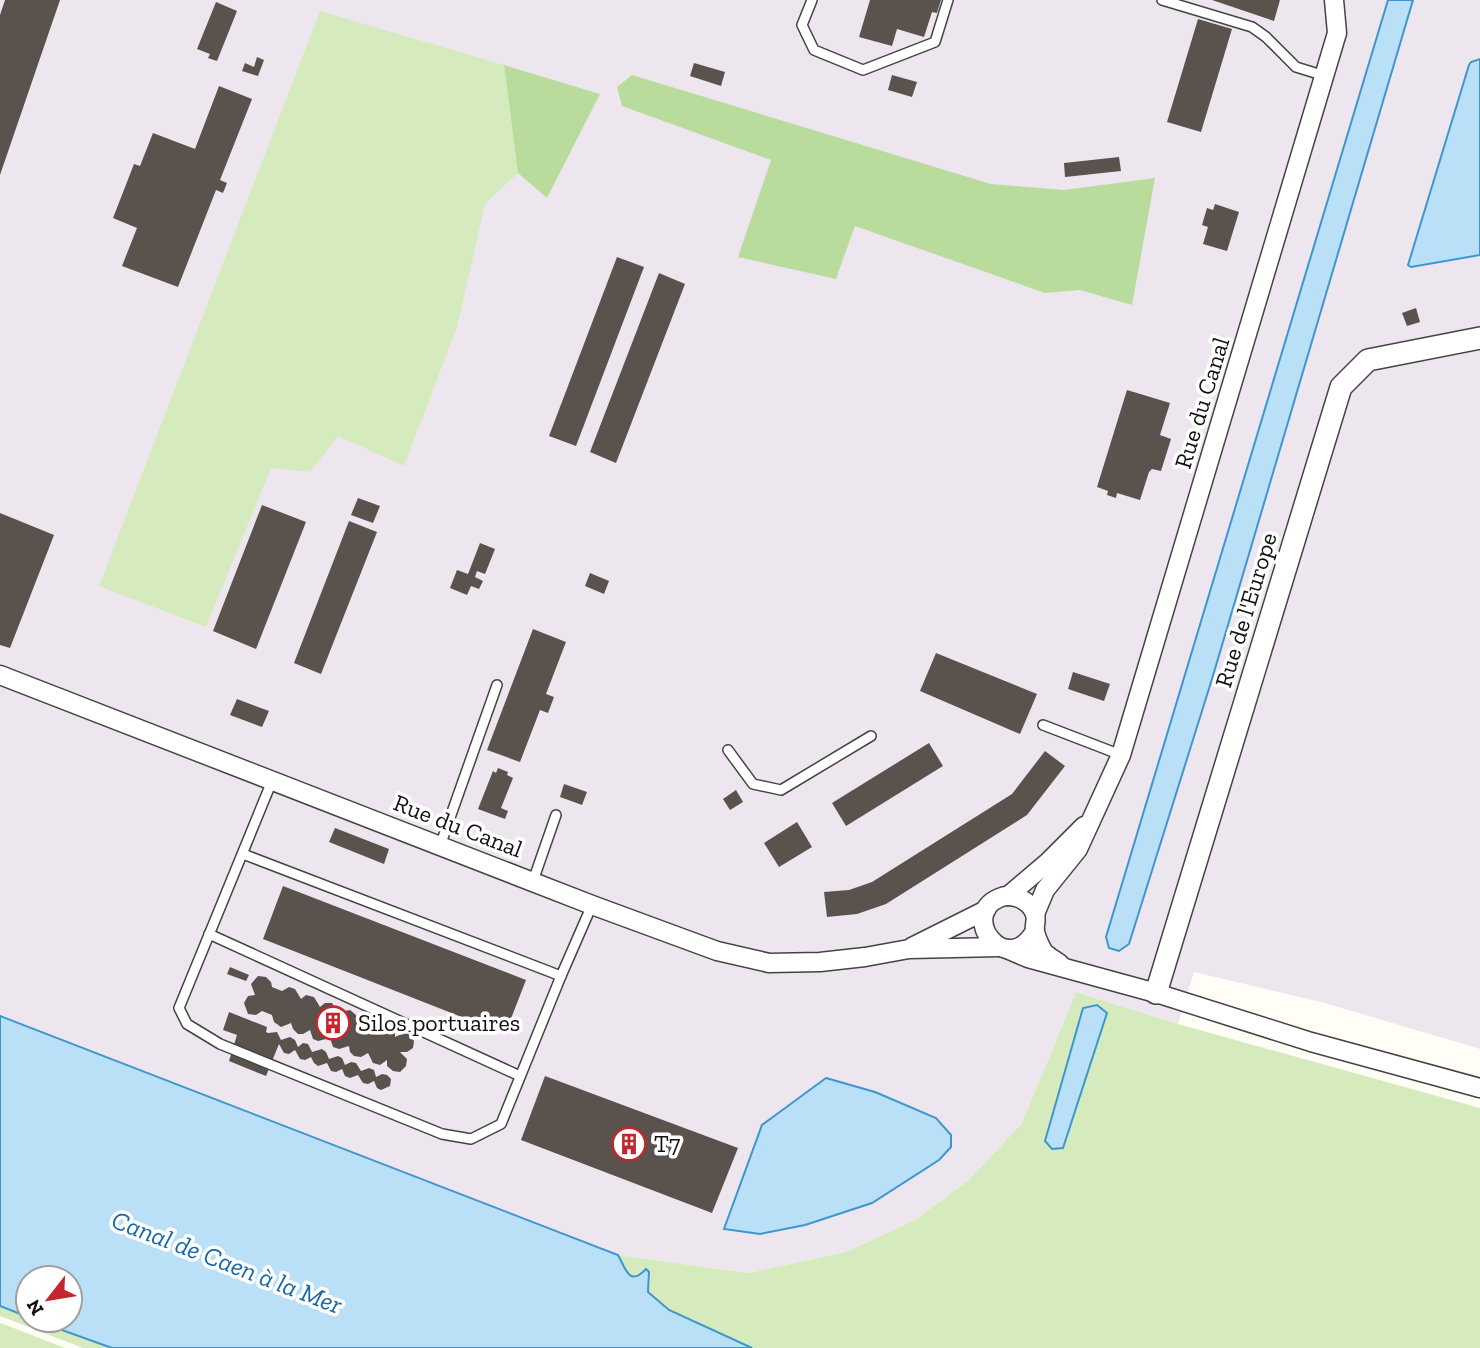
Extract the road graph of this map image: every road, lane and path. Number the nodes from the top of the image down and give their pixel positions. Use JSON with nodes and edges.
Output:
{"nodes":[{"id":1,"x":812,"y":0,"type":"edge"},
{"id":2,"x":948,"y":0,"type":"edge"},
{"id":3,"x":1161,"y":0,"type":"edge"},
{"id":4,"x":1335,"y":0,"type":"edge"},
{"id":5,"x":1325,"y":76,"type":"junction"},
{"id":6,"x":1480,"y":338,"type":"edge"},
{"id":7,"x":0,"y":675,"type":"edge"},
{"id":8,"x":497,"y":685,"type":"dead end"},
{"id":9,"x":1043,"y":725,"type":"dead end"},
{"id":10,"x":871,"y":736,"type":"dead end"},
{"id":11,"x":728,"y":750,"type":"dead end"},
{"id":12,"x":1121,"y":755,"type":"junction"},
{"id":13,"x":272,"y":782,"type":"junction"},
{"id":14,"x":556,"y":815,"type":"dead end"},
{"id":15,"x":1093,"y":816,"type":"junction"},
{"id":16,"x":440,"y":846,"type":"junction"},
{"id":17,"x":243,"y":854,"type":"junction"},
{"id":18,"x":533,"y":881,"type":"junction"},
{"id":19,"x":1007,"y":896,"type":"junction"},
{"id":20,"x":592,"y":905,"type":"junction"},
{"id":21,"x":986,"y":909,"type":"junction"},
{"id":22,"x":1035,"y":923,"type":"junction"},
{"id":23,"x":209,"y":934,"type":"junction"},
{"id":24,"x":1003,"y":948,"type":"junction"},
{"id":25,"x":909,"y":949,"type":"junction"},
{"id":26,"x":1063,"y":967,"type":"junction"},
{"id":27,"x":561,"y":975,"type":"junction"},
{"id":28,"x":1156,"y":993,"type":"junction"},
{"id":29,"x":520,"y":1076,"type":"junction"},
{"id":30,"x":1480,"y":1088,"type":"edge"}],
"edges":[{"from":1,"to":2,"type":"lane"},
{"from":3,"to":5,"type":"lane"},
{"from":4,"to":5,"type":"street","name":"Rue du Canal"},
{"from":5,"to":12,"type":"street","name":"Rue du Canal"},
{"from":6,"to":28,"type":"street","name":"Rue de l'Europe"},
{"from":7,"to":13,"type":"street","name":"Rue du Canal"},
{"from":8,"to":16,"type":"lane"},
{"from":9,"to":12,"type":"lane"},
{"from":10,"to":11,"type":"lane"},
{"from":12,"to":15,"type":"street","name":"Rue du Canal"},
{"from":13,"to":16,"type":"street","name":"Rue du Canal"},
{"from":13,"to":17,"type":"lane"},
{"from":14,"to":18,"type":"lane"},
{"from":15,"to":19,"type":"street","name":"Rue du Canal"},
{"from":15,"to":22,"type":"street","name":"Rue du Canal"},
{"from":16,"to":18,"type":"street","name":"Rue du Canal"},
{"from":17,"to":23,"type":"lane"},
{"from":17,"to":27,"type":"lane"},
{"from":18,"to":20,"type":"street","name":"Rue du Canal"},
{"from":19,"to":21,"type":"street","name":"Rue du Canal"},
{"from":19,"to":22,"type":"street"},
{"from":20,"to":25,"type":"street","name":"Rue du Canal"},
{"from":20,"to":27,"type":"lane"},
{"from":21,"to":24,"type":"street"},
{"from":21,"to":25,"type":"street","name":"Rue du Canal"},
{"from":22,"to":24,"type":"street"},
{"from":22,"to":26,"type":"street"},
{"from":23,"to":29,"type":"lane"},
{"from":23,"to":29,"type":"lane"},
{"from":24,"to":25,"type":"street","name":"Rue du Canal"},
{"from":24,"to":26,"type":"street"},
{"from":26,"to":28,"type":"street"},
{"from":27,"to":29,"type":"lane"},
{"from":28,"to":30,"type":"street"}]}
